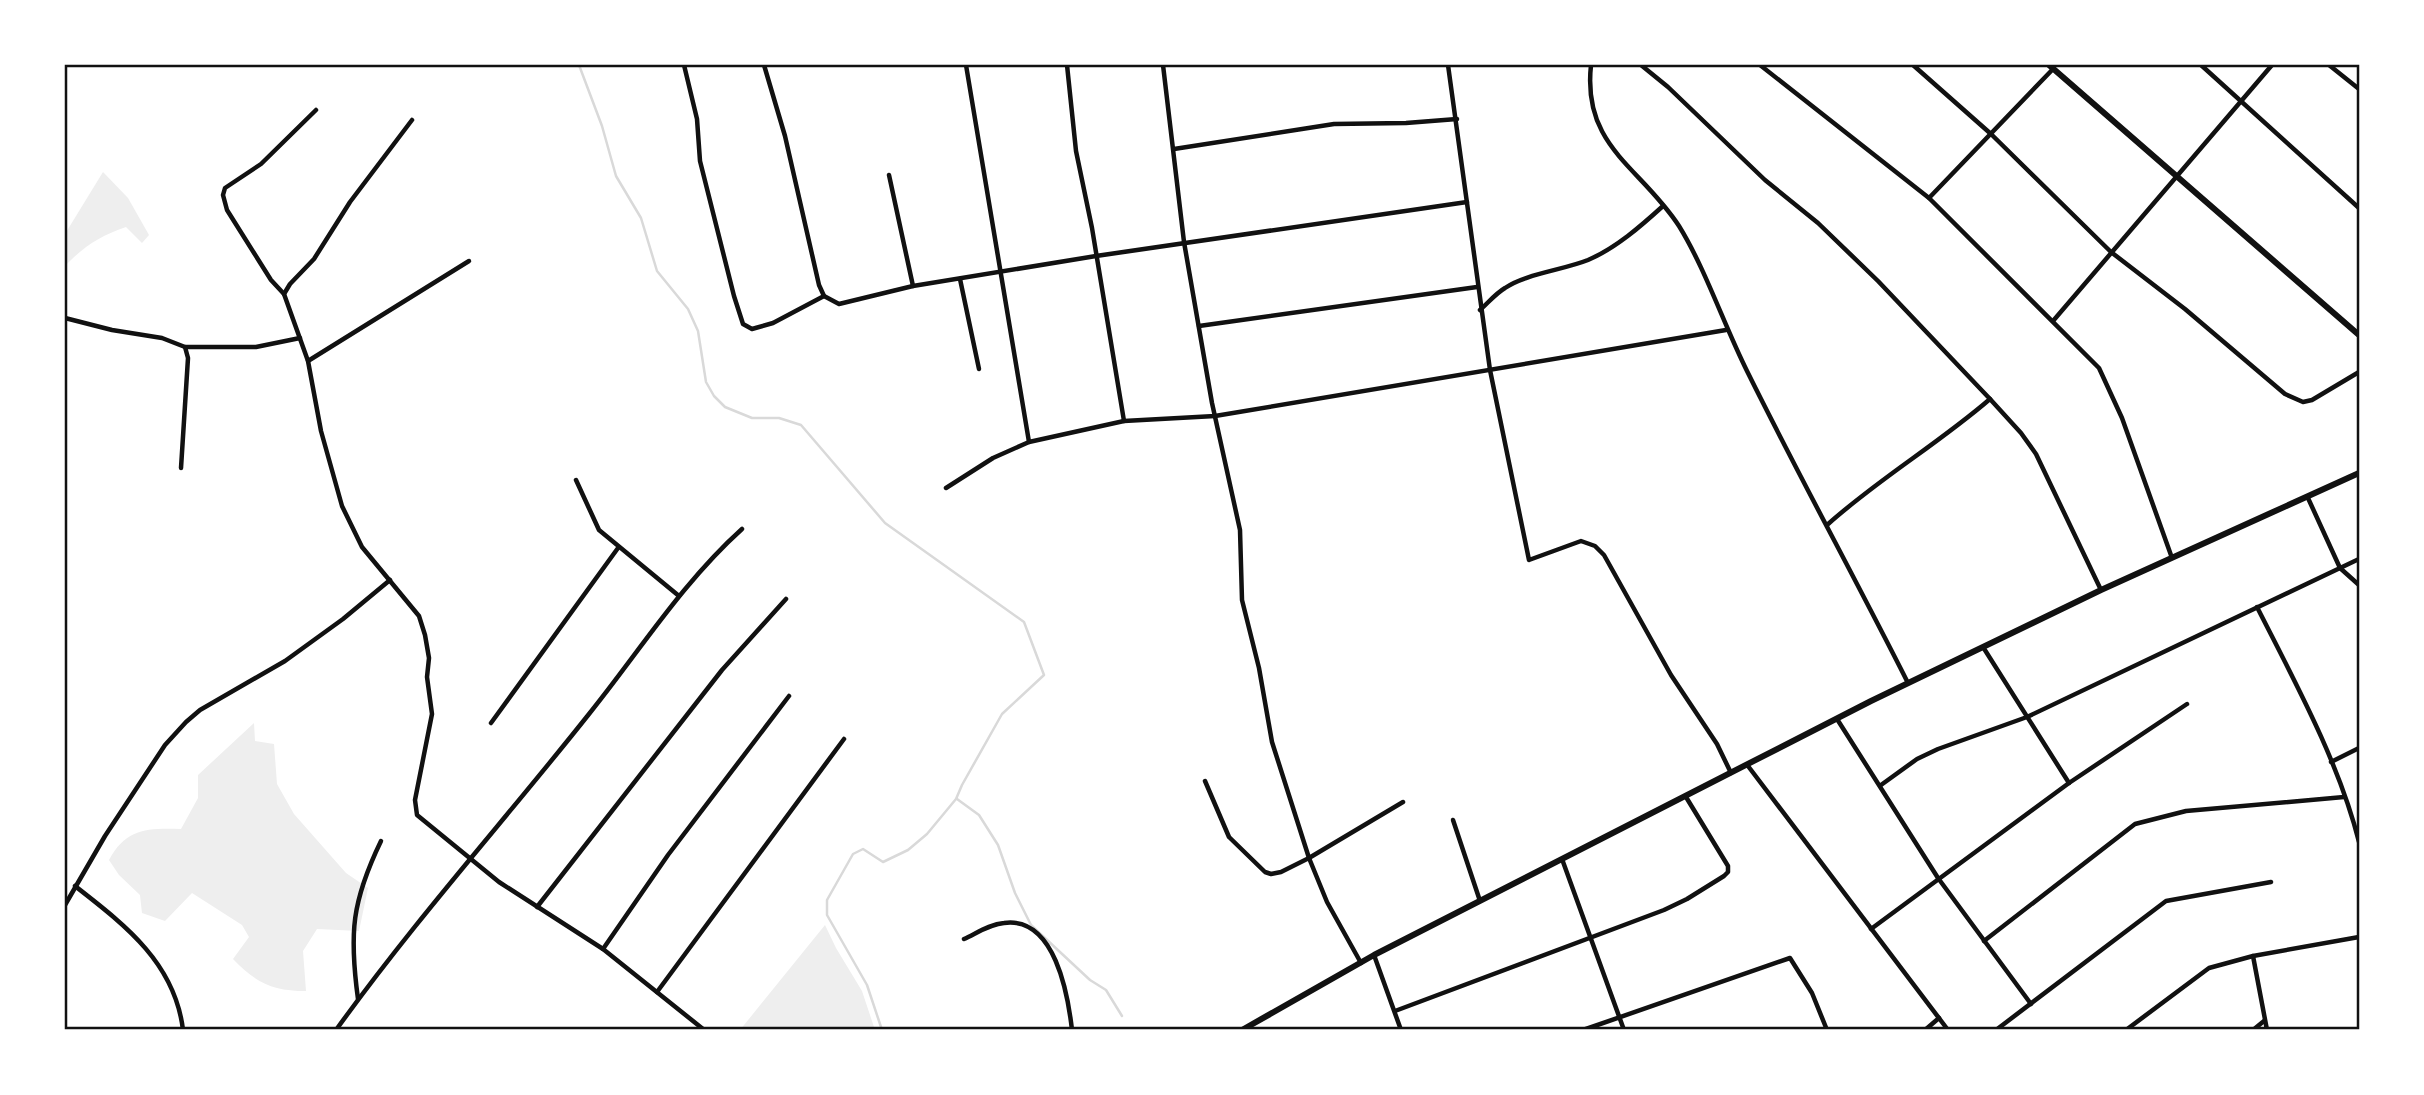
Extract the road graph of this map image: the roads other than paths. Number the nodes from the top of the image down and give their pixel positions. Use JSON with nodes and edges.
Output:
{"nodes":[{"id":1,"x":684,"y":65,"type":"edge"},
{"id":2,"x":764,"y":65,"type":"edge"},
{"id":3,"x":966,"y":65,"type":"edge"},
{"id":4,"x":1067,"y":65,"type":"edge"},
{"id":5,"x":1163,"y":65,"type":"edge"},
{"id":6,"x":1448,"y":65,"type":"edge"},
{"id":7,"x":1591,"y":65,"type":"edge"},
{"id":8,"x":1641,"y":65,"type":"edge"},
{"id":9,"x":1760,"y":65,"type":"edge"},
{"id":10,"x":1913,"y":65,"type":"edge"},
{"id":11,"x":2201,"y":65,"type":"edge"},
{"id":12,"x":2272,"y":65,"type":"edge"},
{"id":13,"x":2329,"y":65,"type":"edge"},
{"id":14,"x":2051,"y":66,"type":"edge"},
{"id":15,"x":2359,"y":89,"type":"edge"},
{"id":16,"x":2242,"y":103,"type":"junction"},
{"id":17,"x":316,"y":110,"type":"dead end"},
{"id":18,"x":1457,"y":119,"type":"junction"},
{"id":19,"x":412,"y":120,"type":"dead end"},
{"id":20,"x":1991,"y":134,"type":"junction"},
{"id":21,"x":1174,"y":149,"type":"junction"},
{"id":22,"x":2177,"y":174,"type":"junction"},
{"id":23,"x":889,"y":175,"type":"dead end"},
{"id":24,"x":1929,"y":198,"type":"junction"},
{"id":25,"x":1466,"y":202,"type":"junction"},
{"id":26,"x":1663,"y":206,"type":"junction"},
{"id":27,"x":2359,"y":208,"type":"edge"},
{"id":28,"x":1184,"y":242,"type":"junction"},
{"id":29,"x":2111,"y":252,"type":"junction"},
{"id":30,"x":1096,"y":256,"type":"junction"},
{"id":31,"x":469,"y":261,"type":"dead end"},
{"id":32,"x":1000,"y":272,"type":"junction"},
{"id":33,"x":960,"y":279,"type":"junction"},
{"id":34,"x":913,"y":286,"type":"junction"},
{"id":35,"x":1477,"y":288,"type":"junction"},
{"id":36,"x":284,"y":294,"type":"junction"},
{"id":37,"x":824,"y":296,"type":"junction"},
{"id":38,"x":1480,"y":310,"type":"junction"},
{"id":39,"x":65,"y":318,"type":"edge"},
{"id":40,"x":2053,"y":321,"type":"junction"},
{"id":41,"x":1199,"y":326,"type":"junction"},
{"id":42,"x":1727,"y":330,"type":"junction"},
{"id":43,"x":2359,"y":335,"type":"edge"},
{"id":44,"x":300,"y":338,"type":"junction"},
{"id":45,"x":185,"y":347,"type":"junction"},
{"id":46,"x":308,"y":361,"type":"junction"},
{"id":47,"x":979,"y":369,"type":"dead end"},
{"id":48,"x":1490,"y":370,"type":"junction"},
{"id":49,"x":2359,"y":372,"type":"edge"},
{"id":50,"x":1990,"y":399,"type":"junction"},
{"id":51,"x":1215,"y":416,"type":"junction"},
{"id":52,"x":1124,"y":421,"type":"junction"},
{"id":53,"x":1029,"y":442,"type":"junction"},
{"id":54,"x":181,"y":468,"type":"dead end"},
{"id":55,"x":2359,"y":473,"type":"edge"},
{"id":56,"x":576,"y":480,"type":"dead end"},
{"id":57,"x":946,"y":488,"type":"dead end"},
{"id":58,"x":2308,"y":498,"type":"junction"},
{"id":59,"x":1827,"y":525,"type":"junction"},
{"id":60,"x":742,"y":529,"type":"dead end"},
{"id":61,"x":618,"y":548,"type":"junction"},
{"id":62,"x":2172,"y":558,"type":"junction"},
{"id":63,"x":2359,"y":559,"type":"edge"},
{"id":64,"x":2340,"y":568,"type":"junction"},
{"id":65,"x":390,"y":580,"type":"junction"},
{"id":66,"x":2359,"y":585,"type":"edge"},
{"id":67,"x":2101,"y":590,"type":"junction"},
{"id":68,"x":679,"y":596,"type":"junction"},
{"id":69,"x":786,"y":599,"type":"dead end"},
{"id":70,"x":2257,"y":607,"type":"junction"},
{"id":71,"x":1982,"y":647,"type":"junction"},
{"id":72,"x":1908,"y":683,"type":"junction"},
{"id":73,"x":789,"y":696,"type":"dead end"},
{"id":74,"x":2187,"y":704,"type":"dead end"},
{"id":75,"x":2027,"y":717,"type":"junction"},
{"id":76,"x":1837,"y":719,"type":"junction"},
{"id":77,"x":491,"y":723,"type":"dead end"},
{"id":78,"x":844,"y":739,"type":"dead end"},
{"id":79,"x":2359,"y":748,"type":"edge"},
{"id":80,"x":2331,"y":762,"type":"junction"},
{"id":81,"x":1748,"y":766,"type":"junction"},
{"id":82,"x":1731,"y":774,"type":"junction"},
{"id":83,"x":1205,"y":781,"type":"dead end"},
{"id":84,"x":2069,"y":783,"type":"junction"},
{"id":85,"x":1881,"y":785,"type":"junction"},
{"id":86,"x":1686,"y":797,"type":"junction"},
{"id":87,"x":2344,"y":797,"type":"junction"},
{"id":88,"x":1404,"y":802,"type":"dead end"},
{"id":89,"x":1453,"y":820,"type":"dead end"},
{"id":90,"x":381,"y":841,"type":"dead end"},
{"id":91,"x":2359,"y":842,"type":"edge"},
{"id":92,"x":1309,"y":858,"type":"junction"},
{"id":93,"x":1562,"y":859,"type":"junction"},
{"id":94,"x":469,"y":860,"type":"junction"},
{"id":95,"x":1938,"y":878,"type":"junction"},
{"id":96,"x":2271,"y":882,"type":"dead end"},
{"id":97,"x":75,"y":886,"type":"junction"},
{"id":98,"x":1480,"y":901,"type":"junction"},
{"id":99,"x":65,"y":905,"type":"edge"},
{"id":100,"x":537,"y":907,"type":"junction"},
{"id":101,"x":1871,"y":929,"type":"junction"},
{"id":102,"x":2359,"y":937,"type":"edge"},
{"id":103,"x":1592,"y":938,"type":"junction"},
{"id":104,"x":964,"y":939,"type":"dead end"},
{"id":105,"x":1984,"y":941,"type":"junction"},
{"id":106,"x":603,"y":950,"type":"junction"},
{"id":107,"x":1374,"y":955,"type":"junction"},
{"id":108,"x":2253,"y":956,"type":"junction"},
{"id":109,"x":1361,"y":963,"type":"junction"},
{"id":110,"x":657,"y":992,"type":"junction"},
{"id":111,"x":358,"y":999,"type":"junction"},
{"id":112,"x":2031,"y":1004,"type":"junction"},
{"id":113,"x":1395,"y":1012,"type":"junction"},
{"id":114,"x":1620,"y":1017,"type":"junction"},
{"id":115,"x":1939,"y":1018,"type":"junction"},
{"id":116,"x":2264,"y":1021,"type":"junction"},
{"id":117,"x":703,"y":1029,"type":"edge"},
{"id":118,"x":183,"y":1030,"type":"edge"},
{"id":119,"x":336,"y":1030,"type":"edge"},
{"id":120,"x":1072,"y":1030,"type":"edge"},
{"id":121,"x":1242,"y":1030,"type":"edge"},
{"id":122,"x":1401,"y":1030,"type":"edge"},
{"id":123,"x":1583,"y":1030,"type":"edge"},
{"id":124,"x":1624,"y":1030,"type":"edge"},
{"id":125,"x":1827,"y":1030,"type":"edge"},
{"id":126,"x":1925,"y":1030,"type":"edge"},
{"id":127,"x":1948,"y":1030,"type":"edge"},
{"id":128,"x":1996,"y":1030,"type":"edge"},
{"id":129,"x":2126,"y":1030,"type":"edge"},
{"id":130,"x":2253,"y":1030,"type":"edge"},
{"id":131,"x":2267,"y":1030,"type":"edge"}],
"edges":[{"from":1,"to":37,"type":"street"},
{"from":2,"to":37,"type":"street"},
{"from":3,"to":32,"type":"street"},
{"from":4,"to":30,"type":"street"},
{"from":5,"to":21,"type":"street"},
{"from":6,"to":18,"type":"street"},
{"from":7,"to":26,"type":"street"},
{"from":8,"to":50,"type":"street"},
{"from":9,"to":24,"type":"street"},
{"from":10,"to":20,"type":"street"},
{"from":11,"to":16,"type":"street"},
{"from":12,"to":16,"type":"street"},
{"from":13,"to":15,"type":"street"},
{"from":14,"to":20,"type":"street"},
{"from":14,"to":22,"type":"main road"},
{"from":16,"to":22,"type":"street"},
{"from":16,"to":27,"type":"street"},
{"from":17,"to":36,"type":"street"},
{"from":18,"to":21,"type":"street"},
{"from":18,"to":25,"type":"street"},
{"from":19,"to":36,"type":"street"},
{"from":20,"to":24,"type":"street"},
{"from":20,"to":29,"type":"street"},
{"from":21,"to":28,"type":"street"},
{"from":22,"to":29,"type":"street"},
{"from":22,"to":43,"type":"main road"},
{"from":23,"to":34,"type":"street"},
{"from":24,"to":40,"type":"street"},
{"from":25,"to":28,"type":"street"},
{"from":25,"to":35,"type":"street"},
{"from":26,"to":38,"type":"street"},
{"from":26,"to":42,"type":"street"},
{"from":28,"to":30,"type":"street"},
{"from":28,"to":41,"type":"street"},
{"from":29,"to":40,"type":"street"},
{"from":29,"to":49,"type":"street"},
{"from":30,"to":32,"type":"street"},
{"from":30,"to":52,"type":"street"},
{"from":31,"to":46,"type":"street"},
{"from":32,"to":33,"type":"street"},
{"from":32,"to":53,"type":"street"},
{"from":33,"to":34,"type":"street"},
{"from":33,"to":47,"type":"street"},
{"from":34,"to":37,"type":"street"},
{"from":35,"to":38,"type":"street"},
{"from":35,"to":41,"type":"street"},
{"from":36,"to":44,"type":"street"},
{"from":38,"to":48,"type":"street"},
{"from":39,"to":45,"type":"street"},
{"from":40,"to":62,"type":"street"},
{"from":41,"to":51,"type":"street"},
{"from":42,"to":48,"type":"street"},
{"from":42,"to":59,"type":"street"},
{"from":44,"to":45,"type":"street"},
{"from":44,"to":46,"type":"street"},
{"from":45,"to":54,"type":"street"},
{"from":46,"to":65,"type":"street"},
{"from":48,"to":51,"type":"street"},
{"from":48,"to":82,"type":"street"},
{"from":50,"to":59,"type":"street"},
{"from":50,"to":67,"type":"street"},
{"from":51,"to":52,"type":"street"},
{"from":51,"to":92,"type":"street"},
{"from":52,"to":53,"type":"street"},
{"from":53,"to":57,"type":"street"},
{"from":55,"to":58,"type":"main road"},
{"from":56,"to":61,"type":"street"},
{"from":58,"to":62,"type":"main road"},
{"from":58,"to":64,"type":"street"},
{"from":59,"to":72,"type":"street"},
{"from":60,"to":68,"type":"street"},
{"from":61,"to":68,"type":"street"},
{"from":61,"to":77,"type":"street"},
{"from":62,"to":67,"type":"main road"},
{"from":63,"to":64,"type":"street"},
{"from":64,"to":66,"type":"street"},
{"from":64,"to":70,"type":"street"},
{"from":65,"to":94,"type":"street"},
{"from":65,"to":97,"type":"street"},
{"from":67,"to":71,"type":"main road"},
{"from":68,"to":94,"type":"street"},
{"from":69,"to":100,"type":"street"},
{"from":70,"to":75,"type":"street"},
{"from":70,"to":80,"type":"street"},
{"from":71,"to":72,"type":"main road"},
{"from":71,"to":75,"type":"street"},
{"from":72,"to":76,"type":"main road"},
{"from":73,"to":106,"type":"street"},
{"from":74,"to":84,"type":"street"},
{"from":75,"to":84,"type":"street"},
{"from":75,"to":85,"type":"street"},
{"from":76,"to":81,"type":"main road"},
{"from":76,"to":85,"type":"street"},
{"from":78,"to":110,"type":"street"},
{"from":79,"to":80,"type":"street"},
{"from":80,"to":87,"type":"street"},
{"from":81,"to":82,"type":"main road"},
{"from":81,"to":101,"type":"street"},
{"from":82,"to":86,"type":"main road"},
{"from":83,"to":92,"type":"street"},
{"from":84,"to":95,"type":"street"},
{"from":85,"to":95,"type":"street"},
{"from":86,"to":93,"type":"main road"},
{"from":86,"to":103,"type":"street"},
{"from":87,"to":91,"type":"street"},
{"from":87,"to":105,"type":"street"},
{"from":88,"to":92,"type":"street"},
{"from":89,"to":98,"type":"street"},
{"from":90,"to":111,"type":"street"},
{"from":92,"to":109,"type":"street"},
{"from":93,"to":98,"type":"main road"},
{"from":93,"to":103,"type":"street"},
{"from":94,"to":100,"type":"street"},
{"from":94,"to":111,"type":"street"},
{"from":95,"to":101,"type":"street"},
{"from":95,"to":105,"type":"street"},
{"from":96,"to":112,"type":"street"},
{"from":97,"to":99,"type":"street"},
{"from":97,"to":118,"type":"street"},
{"from":98,"to":107,"type":"main road"},
{"from":100,"to":106,"type":"street"},
{"from":101,"to":115,"type":"street"},
{"from":102,"to":108,"type":"street"},
{"from":103,"to":113,"type":"street"},
{"from":103,"to":114,"type":"street"},
{"from":104,"to":120,"type":"street"},
{"from":105,"to":112,"type":"street"},
{"from":106,"to":110,"type":"street"},
{"from":107,"to":109,"type":"main road"},
{"from":107,"to":113,"type":"street"},
{"from":108,"to":116,"type":"street"},
{"from":108,"to":129,"type":"street"},
{"from":109,"to":121,"type":"main road"},
{"from":110,"to":117,"type":"street"},
{"from":111,"to":119,"type":"street"},
{"from":112,"to":128,"type":"street"},
{"from":113,"to":122,"type":"street"},
{"from":114,"to":123,"type":"street"},
{"from":114,"to":124,"type":"street"},
{"from":114,"to":125,"type":"street"},
{"from":115,"to":126,"type":"street"},
{"from":115,"to":127,"type":"street"},
{"from":116,"to":130,"type":"street"},
{"from":116,"to":131,"type":"street"}]}
